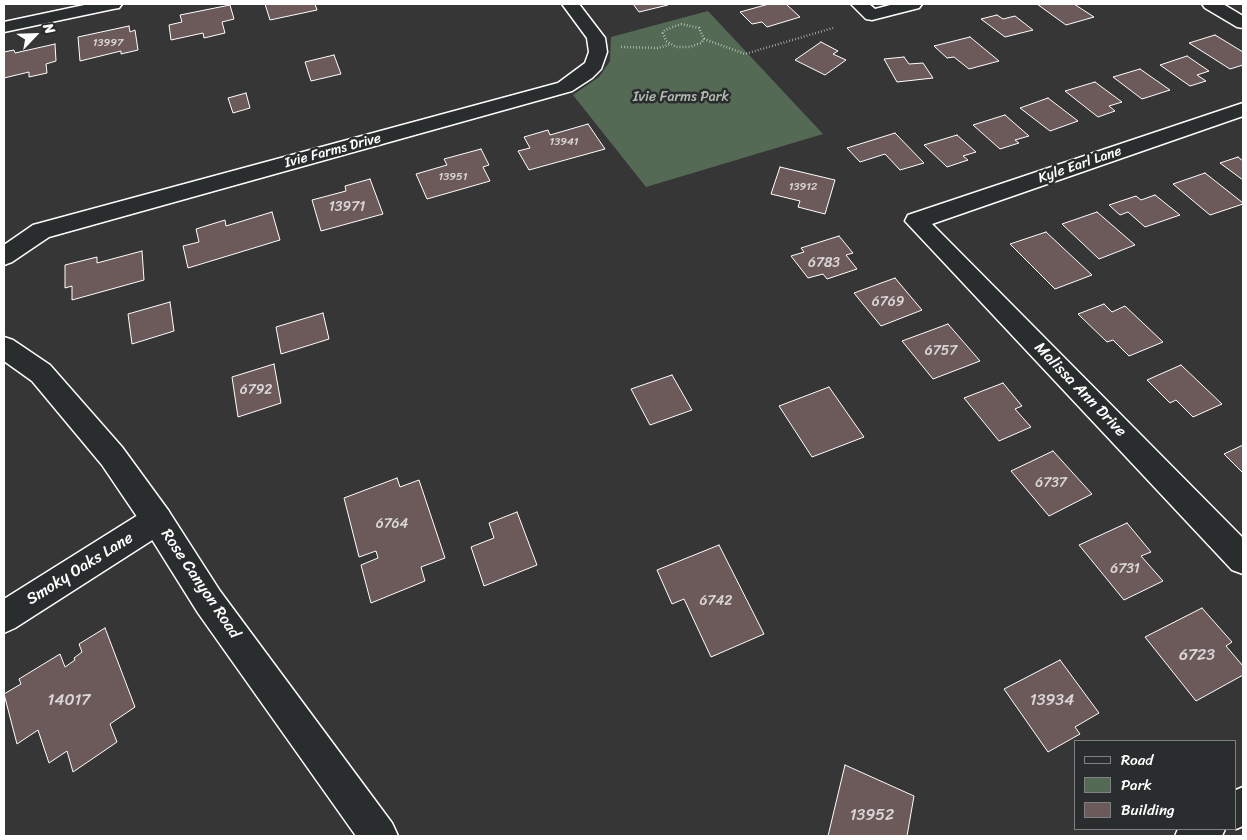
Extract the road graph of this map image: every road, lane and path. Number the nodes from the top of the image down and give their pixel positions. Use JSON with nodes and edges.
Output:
{"nodes":[{"id":1,"x":113,"y":4,"type":"edge"},
{"id":2,"x":570,"y":4,"type":"edge"},
{"id":3,"x":913,"y":4,"type":"edge"},
{"id":4,"x":1211,"y":4,"type":"edge"},
{"id":5,"x":866,"y":9,"type":"edge"},
{"id":6,"x":1243,"y":23,"type":"edge"},
{"id":7,"x":4,"y":27,"type":"edge"},
{"id":8,"x":833,"y":28,"type":"dead end"},
{"id":9,"x":704,"y":39,"type":"junction"},
{"id":10,"x":670,"y":44,"type":"junction"},
{"id":11,"x":620,"y":47,"type":"dead end"},
{"id":12,"x":1243,"y":109,"type":"edge"},
{"id":13,"x":916,"y":221,"type":"joint"},
{"id":14,"x":4,"y":256,"type":"edge"},
{"id":15,"x":4,"y":347,"type":"edge"},
{"id":16,"x":157,"y":520,"type":"junction"},
{"id":17,"x":1243,"y":558,"type":"edge"},
{"id":18,"x":4,"y":617,"type":"edge"},
{"id":19,"x":379,"y":836,"type":"edge"}],
"edges":[{"from":1,"to":7,"type":"street"},
{"from":2,"to":14,"type":"street","name":"Ivie Farms Drive"},
{"from":3,"to":5,"type":"street"},
{"from":4,"to":6,"type":"street"},
{"from":8,"to":9,"type":"path"},
{"from":9,"to":10,"type":"path"},
{"from":9,"to":10,"type":"path"},
{"from":10,"to":11,"type":"path"},
{"from":12,"to":13,"type":"street","name":"Kyle Earl Lane"},
{"from":13,"to":17,"type":"street","name":"Malissa Ann Drive"},
{"from":15,"to":16,"type":"street","name":"Rose Canyon Road"},
{"from":16,"to":18,"type":"street","name":"Smoky Oaks Lane"},
{"from":16,"to":19,"type":"street","name":"Rose Canyon Road"}]}
